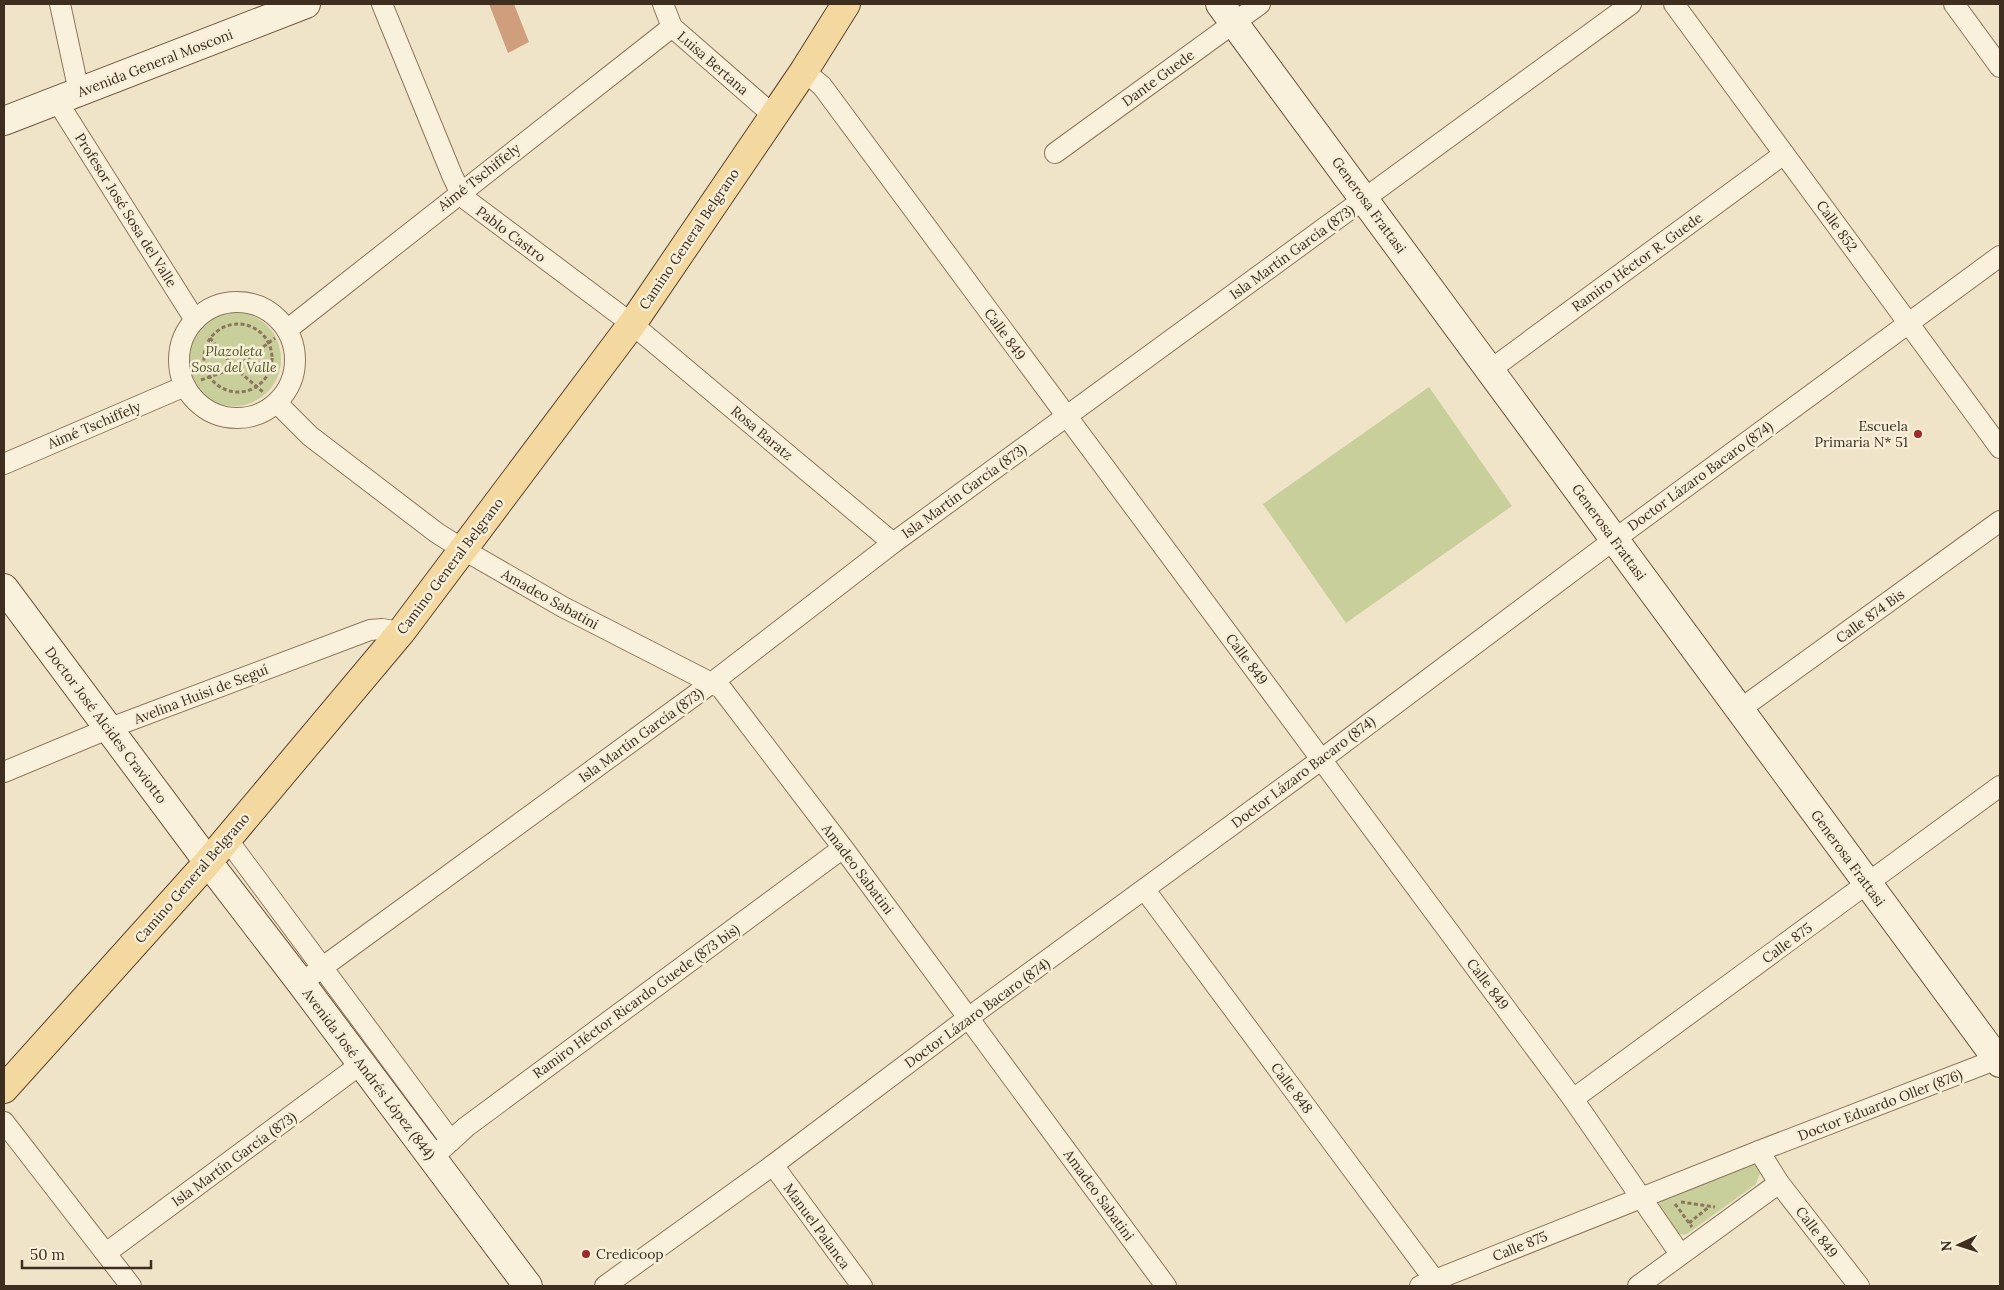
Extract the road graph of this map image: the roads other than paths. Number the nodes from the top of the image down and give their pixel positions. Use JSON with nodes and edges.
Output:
{"nodes":[{"id":1,"x":60,"y":4,"type":"edge"},
{"id":2,"x":306,"y":4,"type":"edge"},
{"id":3,"x":382,"y":4,"type":"edge"},
{"id":4,"x":662,"y":4,"type":"edge"},
{"id":5,"x":846,"y":4,"type":"edge"},
{"id":6,"x":1260,"y":4,"type":"edge"},
{"id":7,"x":1631,"y":4,"type":"edge"},
{"id":8,"x":1674,"y":4,"type":"edge"},
{"id":9,"x":1954,"y":4,"type":"edge"},
{"id":10,"x":1228,"y":13,"type":"edge"},
{"id":11,"x":672,"y":27,"type":"junction"},
{"id":12,"x":2000,"y":67,"type":"edge"},
{"id":13,"x":804,"y":71,"type":"junction"},
{"id":14,"x":68,"y":96,"type":"junction"},
{"id":15,"x":773,"y":116,"type":"junction"},
{"id":16,"x":4,"y":121,"type":"edge"},
{"id":17,"x":1055,"y":153,"type":"dead end"},
{"id":18,"x":1784,"y":154,"type":"junction"},
{"id":19,"x":460,"y":192,"type":"junction"},
{"id":20,"x":1365,"y":199,"type":"junction"},
{"id":21,"x":2000,"y":256,"type":"edge"},
{"id":22,"x":195,"y":320,"type":"junction"},
{"id":23,"x":1908,"y":323,"type":"junction"},
{"id":24,"x":632,"y":324,"type":"junction"},
{"id":25,"x":288,"y":329,"type":"junction"},
{"id":26,"x":1490,"y":370,"type":"junction"},
{"id":27,"x":185,"y":386,"type":"junction"},
{"id":28,"x":277,"y":403,"type":"junction"},
{"id":29,"x":1066,"y":417,"type":"junction"},
{"id":30,"x":2000,"y":448,"type":"edge"},
{"id":31,"x":4,"y":464,"type":"edge"},
{"id":32,"x":2000,"y":521,"type":"edge"},
{"id":33,"x":1614,"y":539,"type":"junction"},
{"id":34,"x":893,"y":543,"type":"junction"},
{"id":35,"x":464,"y":550,"type":"junction"},
{"id":36,"x":4,"y":588,"type":"edge"},
{"id":37,"x":401,"y":632,"type":"junction"},
{"id":38,"x":712,"y":682,"type":"junction"},
{"id":39,"x":1739,"y":710,"type":"junction"},
{"id":40,"x":110,"y":728,"type":"junction"},
{"id":41,"x":1322,"y":759,"type":"junction"},
{"id":42,"x":4,"y":772,"type":"edge"},
{"id":43,"x":2000,"y":786,"type":"edge"},
{"id":44,"x":227,"y":839,"type":"junction"},
{"id":45,"x":843,"y":848,"type":"junction"},
{"id":46,"x":208,"y":862,"type":"junction"},
{"id":47,"x":1867,"y":885,"type":"junction"},
{"id":48,"x":1144,"y":890,"type":"junction"},
{"id":49,"x":312,"y":975,"type":"junction"},
{"id":50,"x":968,"y":1018,"type":"junction"},
{"id":51,"x":1999,"y":1060,"type":"edge"},
{"id":52,"x":361,"y":1064,"type":"junction"},
{"id":53,"x":4,"y":1089,"type":"edge"},
{"id":54,"x":1573,"y":1099,"type":"junction"},
{"id":55,"x":4,"y":1122,"type":"edge"},
{"id":56,"x":441,"y":1149,"type":"junction"},
{"id":57,"x":1759,"y":1151,"type":"junction"},
{"id":58,"x":773,"y":1165,"type":"junction"},
{"id":59,"x":1779,"y":1183,"type":"junction"},
{"id":60,"x":1641,"y":1198,"type":"junction"},
{"id":61,"x":106,"y":1253,"type":"junction"},
{"id":62,"x":1680,"y":1254,"type":"junction"},
{"id":63,"x":1431,"y":1284,"type":"edge"},
{"id":64,"x":131,"y":1286,"type":"edge"},
{"id":65,"x":528,"y":1286,"type":"edge"},
{"id":66,"x":605,"y":1286,"type":"edge"},
{"id":67,"x":862,"y":1286,"type":"edge"},
{"id":68,"x":1166,"y":1286,"type":"edge"},
{"id":69,"x":1638,"y":1286,"type":"edge"},
{"id":70,"x":1858,"y":1286,"type":"edge"}],
"edges":[{"from":1,"to":14,"type":"street","name":"Profesor José Sosa del Valle"},
{"from":2,"to":14,"type":"main road","name":"Avenida General Mosconi"},
{"from":3,"to":19,"type":"street","name":"Pablo Castro"},
{"from":4,"to":11,"type":"street","name":"Luisa Bertana"},
{"from":5,"to":13,"type":"main road","name":"Camino General Belgrano"},
{"from":6,"to":10,"type":"street","name":"Dante Guede"},
{"from":7,"to":20,"type":"street","name":"Isla Martín García (873)"},
{"from":8,"to":18,"type":"street","name":"Calle 852"},
{"from":9,"to":12,"type":"street"},
{"from":10,"to":17,"type":"street","name":"Dante Guede"},
{"from":10,"to":20,"type":"main road","name":"Generosa Frattasi"},
{"from":11,"to":15,"type":"street","name":"Luisa Bertana"},
{"from":11,"to":19,"type":"street","name":"Aimé Tschiffely"},
{"from":13,"to":15,"type":"main road","name":"Camino General Belgrano"},
{"from":13,"to":29,"type":"street","name":"Calle 849"},
{"from":14,"to":16,"type":"main road","name":"Avenida General Mosconi"},
{"from":14,"to":22,"type":"street","name":"Profesor José Sosa del Valle"},
{"from":15,"to":24,"type":"main road","name":"Camino General Belgrano"},
{"from":18,"to":23,"type":"street","name":"Calle 852"},
{"from":18,"to":26,"type":"street","name":"Ramiro Héctor R. Guede"},
{"from":19,"to":24,"type":"street","name":"Pablo Castro"},
{"from":19,"to":25,"type":"street","name":"Aimé Tschiffely"},
{"from":20,"to":26,"type":"main road","name":"Generosa Frattasi"},
{"from":20,"to":29,"type":"street","name":"Isla Martín García (873)"},
{"from":21,"to":23,"type":"street","name":"Doctor Lázaro Bacaro (874)"},
{"from":22,"to":25,"type":"street"},
{"from":22,"to":27,"type":"street"},
{"from":23,"to":30,"type":"street","name":"Calle 852"},
{"from":23,"to":33,"type":"street","name":"Doctor Lázaro Bacaro (874)"},
{"from":24,"to":34,"type":"street","name":"Rosa Baratz"},
{"from":24,"to":35,"type":"main road","name":"Camino General Belgrano"},
{"from":25,"to":28,"type":"street"},
{"from":26,"to":33,"type":"main road","name":"Generosa Frattasi"},
{"from":27,"to":28,"type":"street"},
{"from":27,"to":31,"type":"street","name":"Aimé Tschiffely"},
{"from":28,"to":35,"type":"street"},
{"from":29,"to":34,"type":"street","name":"Isla Martín García (873)"},
{"from":29,"to":41,"type":"street","name":"Calle 849"},
{"from":32,"to":39,"type":"street","name":"Calle 874 Bis"},
{"from":33,"to":39,"type":"main road","name":"Generosa Frattasi"},
{"from":33,"to":41,"type":"street","name":"Doctor Lázaro Bacaro (874)"},
{"from":34,"to":38,"type":"street","name":"Isla Martín García (873)"},
{"from":35,"to":37,"type":"main road","name":"Camino General Belgrano"},
{"from":35,"to":38,"type":"street","name":"Amadeo Sabatini"},
{"from":36,"to":40,"type":"main road","name":"Doctor José Alcides Craviotto"},
{"from":37,"to":40,"type":"street","name":"Avelina Huisi de Seguí"},
{"from":37,"to":44,"type":"main road","name":"Camino General Belgrano"},
{"from":38,"to":45,"type":"street","name":"Amadeo Sabatini"},
{"from":38,"to":49,"type":"street","name":"Isla Martín García (873)"},
{"from":39,"to":47,"type":"main road","name":"Generosa Frattasi"},
{"from":40,"to":42,"type":"street","name":"Avelina Huisi de Seguí"},
{"from":40,"to":46,"type":"main road","name":"Doctor José Alcides Craviotto"},
{"from":41,"to":48,"type":"street","name":"Doctor Lázaro Bacaro (874)"},
{"from":41,"to":54,"type":"street","name":"Calle 849"},
{"from":43,"to":47,"type":"street","name":"Calle 875"},
{"from":44,"to":46,"type":"main road","name":"Camino General Belgrano"},
{"from":44,"to":49,"type":"street"},
{"from":45,"to":50,"type":"street","name":"Amadeo Sabatini"},
{"from":45,"to":56,"type":"street","name":"Ramiro Héctor Ricardo Guede (873 bis)"},
{"from":46,"to":49,"type":"main road","name":"Avenida José Andrés López (844)"},
{"from":46,"to":53,"type":"main road","name":"Camino General Belgrano"},
{"from":47,"to":51,"type":"main road","name":"Generosa Frattasi"},
{"from":47,"to":54,"type":"street","name":"Calle 875"},
{"from":48,"to":50,"type":"street","name":"Doctor Lázaro Bacaro (874)"},
{"from":48,"to":63,"type":"street","name":"Calle 848"},
{"from":49,"to":52,"type":"main road","name":"Avenida José Andrés López (844)"},
{"from":49,"to":56,"type":"street"},
{"from":50,"to":58,"type":"street","name":"Doctor Lázaro Bacaro (874)"},
{"from":50,"to":68,"type":"street","name":"Amadeo Sabatini"},
{"from":51,"to":57,"type":"street","name":"Doctor Eduardo Oller (876)"},
{"from":52,"to":56,"type":"main road","name":"Avenida José Andrés López (844)"},
{"from":52,"to":61,"type":"street","name":"Isla Martín García (873)"},
{"from":54,"to":60,"type":"street","name":"Calle 849"},
{"from":55,"to":61,"type":"street"},
{"from":56,"to":65,"type":"main road","name":"Avenida José Andrés López (844)"},
{"from":57,"to":59,"type":"street","name":"Calle 849"},
{"from":57,"to":60,"type":"street","name":"Calle 875"},
{"from":58,"to":66,"type":"street","name":"Doctor Lázaro Bacaro (874)"},
{"from":58,"to":67,"type":"street","name":"Manuel Palanca"},
{"from":59,"to":62,"type":"street"},
{"from":59,"to":70,"type":"street","name":"Calle 849"},
{"from":60,"to":62,"type":"street","name":"Calle 849"},
{"from":60,"to":63,"type":"street","name":"Calle 875"},
{"from":61,"to":64,"type":"street"},
{"from":62,"to":69,"type":"street"}]}
